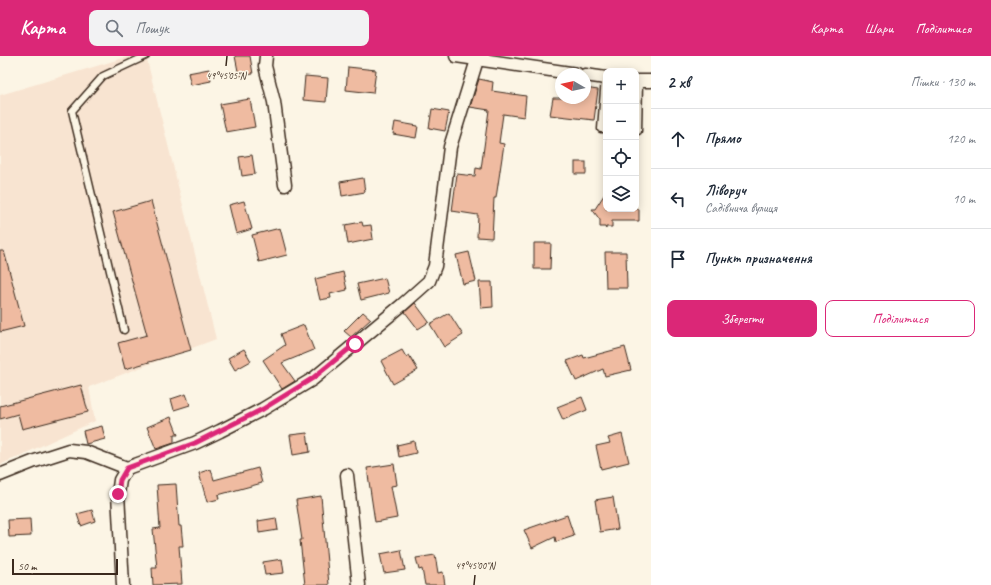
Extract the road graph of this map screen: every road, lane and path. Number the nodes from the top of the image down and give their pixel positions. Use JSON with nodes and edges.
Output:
{"nodes":[{"id":1,"x":146,"y":56,"type":"edge"},
{"id":2,"x":266,"y":56,"type":"edge"},
{"id":3,"x":456,"y":56,"type":"edge"},
{"id":4,"x":477,"y":60,"type":"junction"},
{"id":5,"x":555,"y":71,"type":"edge"},
{"id":6,"x":591,"y":76,"type":"edge"},
{"id":7,"x":603,"y":78,"type":"edge"},
{"id":8,"x":639,"y":81,"type":"edge"},
{"id":9,"x":651,"y":81,"type":"edge"},
{"id":10,"x":603,"y":104,"type":"edge"},
{"id":11,"x":603,"y":129,"type":"edge"},
{"id":12,"x":285,"y":185,"type":"dead end"},
{"id":13,"x":124,"y":330,"type":"dead end"},
{"id":14,"x":127,"y":468,"type":"junction"},
{"id":15,"x":0,"y":475,"type":"edge"},
{"id":16,"x":347,"y":475,"type":"dead end"},
{"id":17,"x":123,"y":585,"type":"edge"},
{"id":18,"x":359,"y":585,"type":"edge"}],
"edges":[{"from":1,"to":13,"type":"lane"},
{"from":2,"to":12,"type":"street"},
{"from":3,"to":4,"type":"street"},
{"from":4,"to":5,"type":"street"},
{"from":4,"to":14,"type":"street"},
{"from":6,"to":7,"type":"street"},
{"from":8,"to":9,"type":"street"},
{"from":10,"to":11,"type":"lane"},
{"from":14,"to":15,"type":"street"},
{"from":14,"to":17,"type":"street"},
{"from":16,"to":18,"type":"street"}]}
